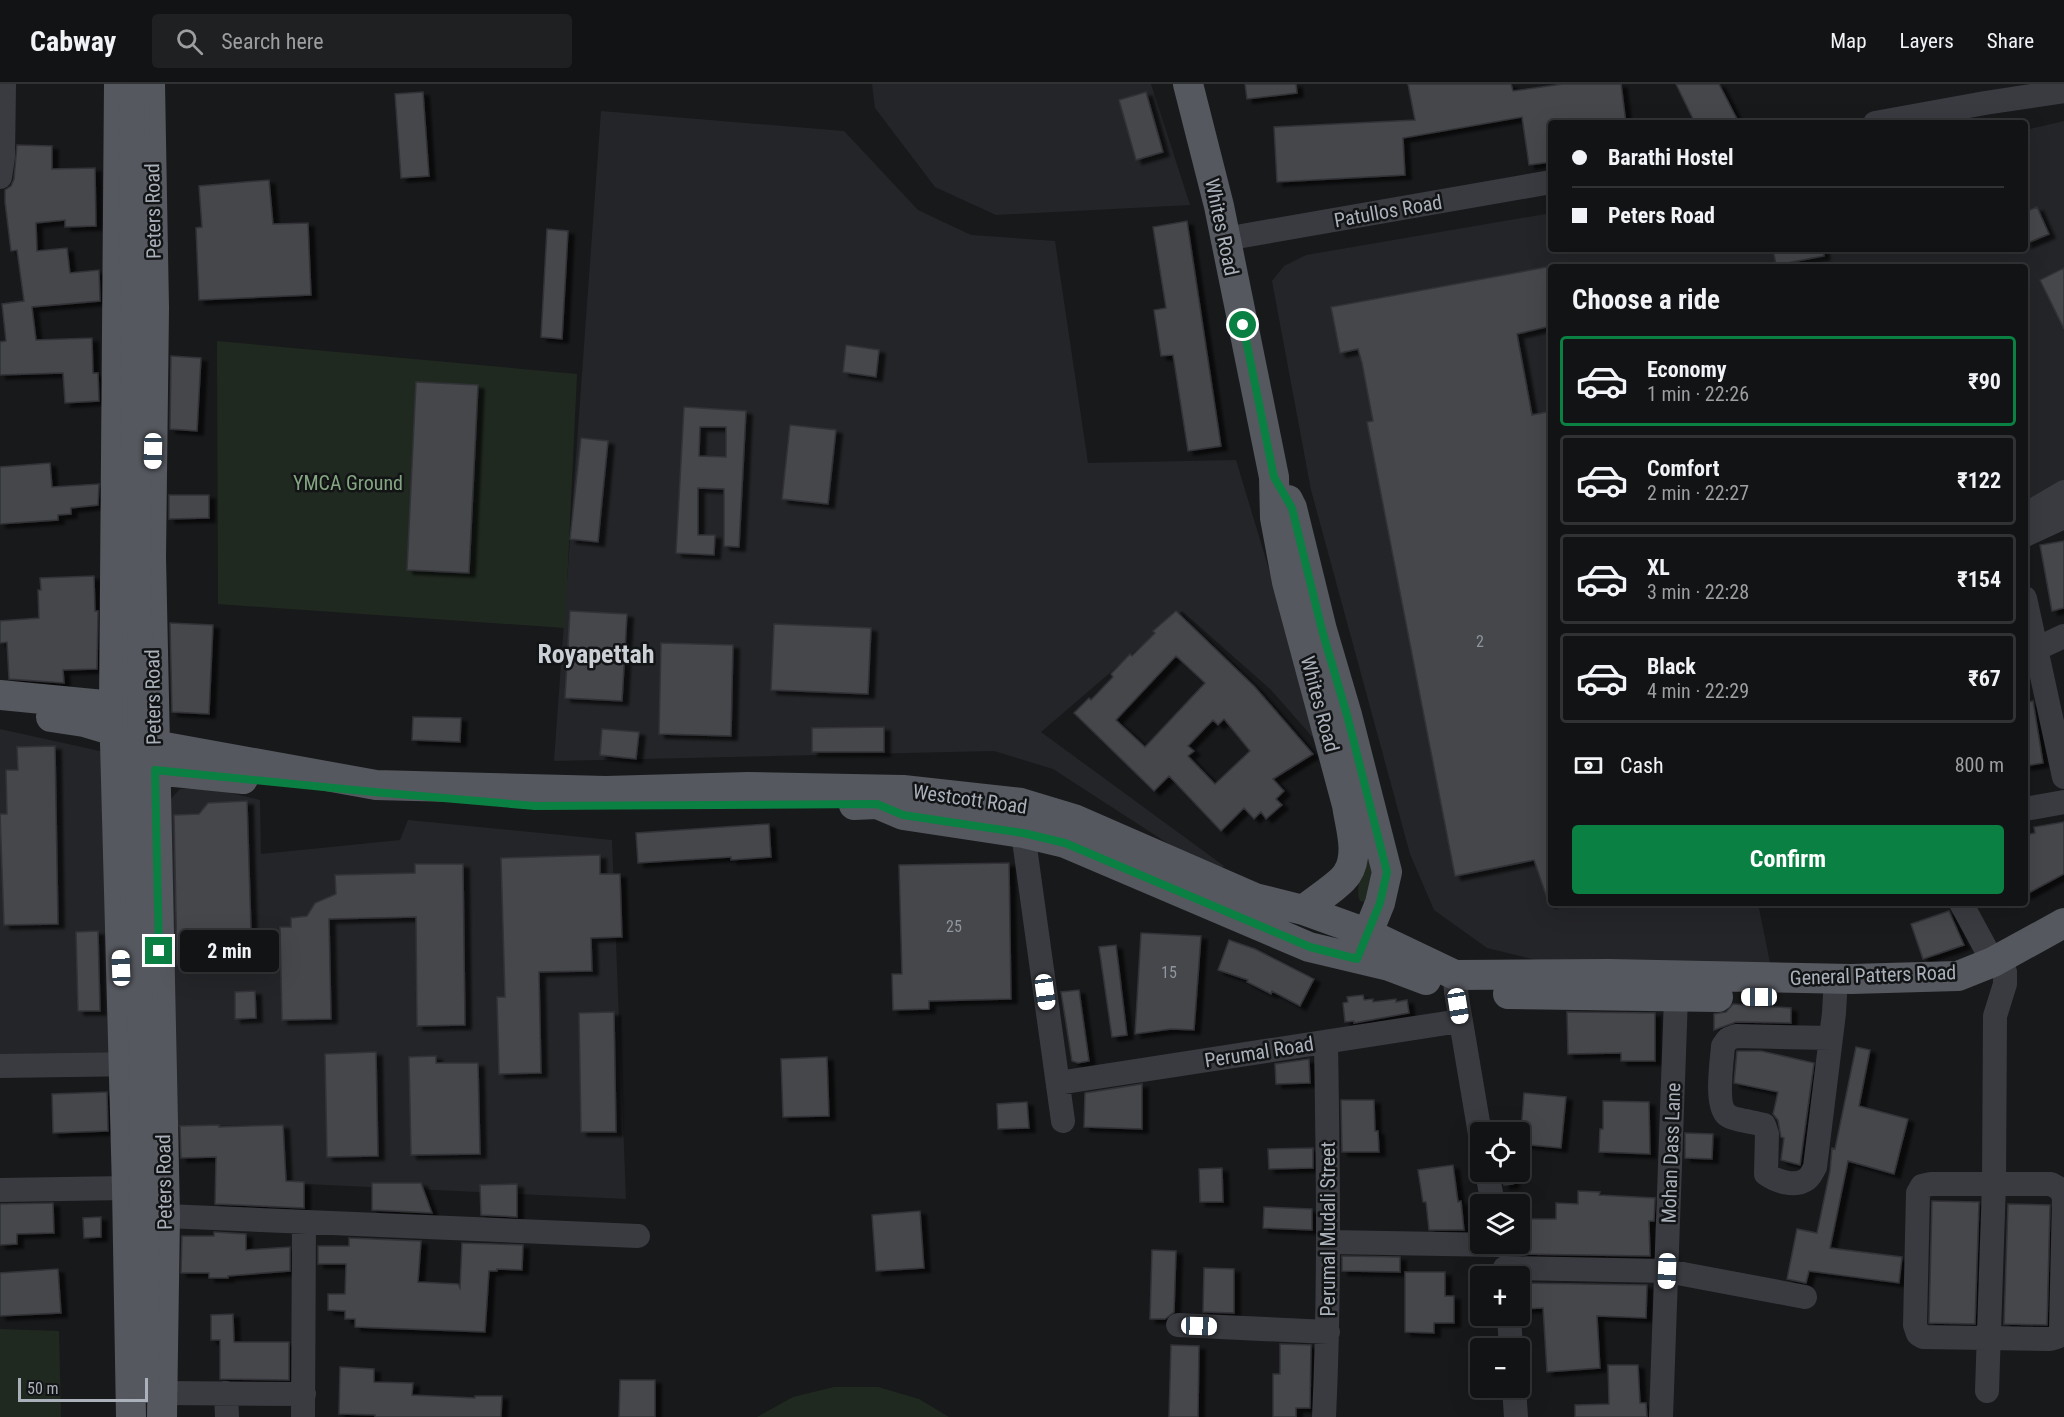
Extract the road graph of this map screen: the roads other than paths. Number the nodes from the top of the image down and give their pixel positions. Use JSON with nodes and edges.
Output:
{"nodes":[{"id":1,"x":4,"y":84,"type":"edge"},
{"id":2,"x":119,"y":84,"type":"edge"},
{"id":3,"x":134,"y":84,"type":"edge"},
{"id":4,"x":150,"y":84,"type":"edge"},
{"id":5,"x":1188,"y":84,"type":"edge"},
{"id":6,"x":1970,"y":84,"type":"edge"},
{"id":7,"x":2064,"y":92,"type":"edge"},
{"id":8,"x":1985,"y":103,"type":"junction"},
{"id":9,"x":1892,"y":120,"type":"edge"},
{"id":10,"x":1,"y":164,"type":"edge"},
{"id":11,"x":1548,"y":183,"type":"edge"},
{"id":12,"x":1225,"y":238,"type":"junction"},
{"id":13,"x":1274,"y":477,"type":"junction"},
{"id":14,"x":2064,"y":492,"type":"edge"},
{"id":15,"x":2028,"y":513,"type":"edge"},
{"id":16,"x":2064,"y":517,"type":"edge"},
{"id":17,"x":2028,"y":534,"type":"edge"},
{"id":18,"x":2028,"y":612,"type":"edge"},
{"id":19,"x":2064,"y":636,"type":"edge"},
{"id":20,"x":2036,"y":649,"type":"junction"},
{"id":21,"x":0,"y":695,"type":"edge"},
{"id":22,"x":0,"y":712,"type":"edge"},
{"id":23,"x":114,"y":718,"type":"junction"},
{"id":24,"x":154,"y":757,"type":"junction"},
{"id":25,"x":2064,"y":777,"type":"edge"},
{"id":26,"x":1003,"y":801,"type":"junction"},
{"id":27,"x":2064,"y":802,"type":"edge"},
{"id":28,"x":2028,"y":808,"type":"edge"},
{"id":29,"x":1023,"y":833,"type":"junction"},
{"id":30,"x":1963,"y":906,"type":"edge"},
{"id":31,"x":1303,"y":910,"type":"junction"},
{"id":32,"x":2064,"y":923,"type":"edge"},
{"id":33,"x":2064,"y":939,"type":"edge"},
{"id":34,"x":1362,"y":946,"type":"junction"},
{"id":35,"x":1999,"y":967,"type":"junction"},
{"id":36,"x":1455,"y":983,"type":"junction"},
{"id":37,"x":1835,"y":995,"type":"junction"},
{"id":38,"x":1676,"y":997,"type":"junction"},
{"id":39,"x":1460,"y":1021,"type":"junction"},
{"id":40,"x":1830,"y":1038,"type":"junction"},
{"id":41,"x":1326,"y":1042,"type":"junction"},
{"id":42,"x":124,"y":1063,"type":"junction"},
{"id":43,"x":162,"y":1065,"type":"junction"},
{"id":44,"x":0,"y":1066,"type":"edge"},
{"id":45,"x":1058,"y":1083,"type":"junction"},
{"id":46,"x":1063,"y":1121,"type":"dead end"},
{"id":47,"x":1478,"y":1122,"type":"edge"},
{"id":48,"x":1994,"y":1183,"type":"junction"},
{"id":49,"x":127,"y":1188,"type":"junction"},
{"id":50,"x":0,"y":1190,"type":"edge"},
{"id":51,"x":165,"y":1216,"type":"junction"},
{"id":52,"x":304,"y":1222,"type":"junction"},
{"id":53,"x":639,"y":1236,"type":"dead end"},
{"id":54,"x":1329,"y":1242,"type":"junction"},
{"id":55,"x":1470,"y":1244,"type":"edge"},
{"id":56,"x":1667,"y":1271,"type":"junction"},
{"id":57,"x":1530,"y":1272,"type":"edge"},
{"id":58,"x":1805,"y":1297,"type":"dead end"},
{"id":59,"x":1178,"y":1325,"type":"dead end"},
{"id":60,"x":1328,"y":1332,"type":"junction"},
{"id":61,"x":1989,"y":1338,"type":"junction"},
{"id":62,"x":1987,"y":1390,"type":"dead end"},
{"id":63,"x":1515,"y":1398,"type":"edge"},
{"id":64,"x":153,"y":1404,"type":"edge"},
{"id":65,"x":226,"y":1405,"type":"edge"},
{"id":66,"x":304,"y":1406,"type":"edge"},
{"id":67,"x":131,"y":1417,"type":"edge"},
{"id":68,"x":1324,"y":1417,"type":"edge"},
{"id":69,"x":1516,"y":1417,"type":"edge"},
{"id":70,"x":1661,"y":1417,"type":"edge"}],
"edges":[{"from":1,"to":10,"type":"street"},
{"from":2,"to":23,"type":"main road","name":"Peters Road"},
{"from":3,"to":64,"type":"main road","bridge":true},
{"from":4,"to":24,"type":"main road","name":"Peters Road"},
{"from":5,"to":12,"type":"main road","name":"Whites Road"},
{"from":6,"to":8,"type":"street"},
{"from":7,"to":8,"type":"street"},
{"from":8,"to":9,"type":"street"},
{"from":11,"to":12,"type":"street","name":"Patullos Road"},
{"from":12,"to":13,"type":"main road","name":"Whites Road"},
{"from":13,"to":31,"type":"main road","name":"Whites Road"},
{"from":13,"to":34,"type":"main road","name":"Whites Road"},
{"from":14,"to":15,"type":"street"},
{"from":16,"to":17,"type":"street"},
{"from":18,"to":20,"type":"street"},
{"from":19,"to":20,"type":"street"},
{"from":20,"to":25,"type":"street"},
{"from":21,"to":23,"type":"main road"},
{"from":22,"to":23,"type":"main road"},
{"from":23,"to":24,"type":"main road"},
{"from":23,"to":42,"type":"main road","name":"Peters Road"},
{"from":24,"to":26,"type":"main road","name":"Westcott Road"},
{"from":24,"to":29,"type":"main road","name":"Westcott Road"},
{"from":24,"to":43,"type":"main road","name":"Peters Road"},
{"from":26,"to":29,"type":"street"},
{"from":26,"to":31,"type":"main road","name":"Westcott Road"},
{"from":27,"to":28,"type":"street"},
{"from":29,"to":34,"type":"main road","name":"Westcott Road"},
{"from":29,"to":45,"type":"street"},
{"from":30,"to":35,"type":"street"},
{"from":31,"to":34,"type":"main road","name":"Westcott Road"},
{"from":32,"to":35,"type":"main road","name":"General Patters Road"},
{"from":33,"to":35,"type":"main road","name":"General Patters Road"},
{"from":34,"to":36,"type":"main road","name":"Westcott Road"},
{"from":35,"to":36,"type":"main road","name":"General Patters Road"},
{"from":35,"to":37,"type":"main road","name":"General Patters Road"},
{"from":35,"to":48,"type":"street"},
{"from":36,"to":38,"type":"main road","name":"General Patters Road"},
{"from":36,"to":39,"type":"street"},
{"from":37,"to":38,"type":"main road","name":"General Patters Road"},
{"from":37,"to":40,"type":"street"},
{"from":38,"to":56,"type":"street","name":"Mohan Dass Lane"},
{"from":39,"to":41,"type":"street","name":"Perumal Road"},
{"from":39,"to":47,"type":"street"},
{"from":40,"to":40,"type":"street"},
{"from":41,"to":45,"type":"street","name":"Perumal Road"},
{"from":41,"to":54,"type":"street","name":"Perumal Mudali Street"},
{"from":42,"to":43,"type":"street"},
{"from":42,"to":44,"type":"street"},
{"from":42,"to":49,"type":"main road","name":"Peters Road"},
{"from":43,"to":51,"type":"main road","name":"Peters Road"},
{"from":45,"to":46,"type":"street"},
{"from":48,"to":61,"type":"street"},
{"from":48,"to":61,"type":"street"},
{"from":48,"to":61,"type":"street"},
{"from":49,"to":50,"type":"street"},
{"from":49,"to":67,"type":"main road","name":"Peters Road"},
{"from":51,"to":52,"type":"street"},
{"from":51,"to":64,"type":"main road","name":"Peters Road"},
{"from":52,"to":53,"type":"street"},
{"from":52,"to":66,"type":"street"},
{"from":54,"to":55,"type":"street"},
{"from":54,"to":60,"type":"street","name":"Perumal Mudali Street"},
{"from":56,"to":57,"type":"street"},
{"from":56,"to":58,"type":"street"},
{"from":56,"to":70,"type":"street","name":"Mohan Dass Lane"},
{"from":59,"to":60,"type":"street"},
{"from":60,"to":68,"type":"street","name":"Perumal Mudali Street"},
{"from":61,"to":62,"type":"street"},
{"from":63,"to":69,"type":"street"},
{"from":64,"to":65,"type":"street"},
{"from":65,"to":66,"type":"street"}]}
